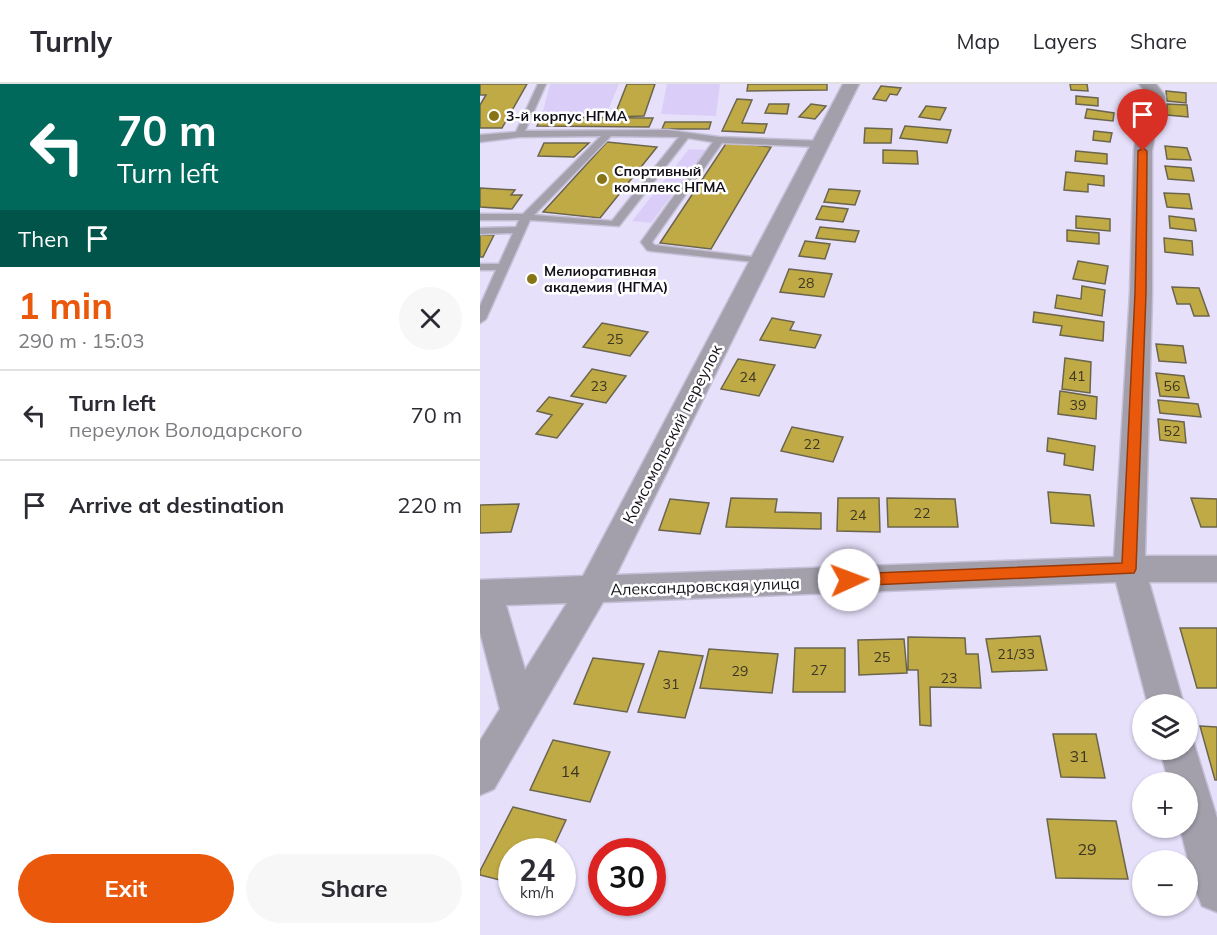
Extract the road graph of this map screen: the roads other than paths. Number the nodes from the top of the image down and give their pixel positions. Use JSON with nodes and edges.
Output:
{"nodes":[{"id":1,"x":542,"y":84,"type":"edge"},
{"id":2,"x":851,"y":84,"type":"edge"},
{"id":3,"x":1147,"y":84,"type":"edge"},
{"id":4,"x":519,"y":134,"type":"junction"},
{"id":5,"x":608,"y":134,"type":"junction"},
{"id":6,"x":685,"y":136,"type":"junction"},
{"id":7,"x":481,"y":137,"type":"edge"},
{"id":8,"x":719,"y":140,"type":"junction"},
{"id":9,"x":821,"y":144,"type":"junction"},
{"id":10,"x":480,"y":217,"type":"edge"},
{"id":11,"x":526,"y":217,"type":"junction"},
{"id":12,"x":521,"y":230,"type":"junction"},
{"id":13,"x":480,"y":231,"type":"edge"},
{"id":14,"x":761,"y":261,"type":"junction"},
{"id":15,"x":480,"y":267,"type":"edge"},
{"id":16,"x":504,"y":267,"type":"junction"},
{"id":17,"x":480,"y":319,"type":"edge"},
{"id":18,"x":1129,"y":569,"type":"junction"},
{"id":19,"x":1217,"y":569,"type":"edge"},
{"id":20,"x":592,"y":591,"type":"junction"},
{"id":21,"x":483,"y":593,"type":"edge"},
{"id":22,"x":1163,"y":694,"type":"edge"},
{"id":23,"x":519,"y":711,"type":"junction"},
{"id":24,"x":480,"y":776,"type":"edge"},
{"id":25,"x":1198,"y":821,"type":"edge"},
{"id":26,"x":1217,"y":891,"type":"edge"}],
"edges":[{"from":1,"to":4,"type":"lane"},
{"from":2,"to":9,"type":"street","name":"Комсомольский переулок"},
{"from":3,"to":18,"type":"street"},
{"from":4,"to":5,"type":"lane"},
{"from":4,"to":7,"type":"lane"},
{"from":5,"to":6,"type":"lane"},
{"from":5,"to":11,"type":"lane"},
{"from":6,"to":8,"type":"lane"},
{"from":6,"to":11,"type":"lane"},
{"from":8,"to":9,"type":"lane"},
{"from":8,"to":14,"type":"lane"},
{"from":9,"to":14,"type":"street","name":"Комсомольский переулок"},
{"from":10,"to":11,"type":"lane"},
{"from":11,"to":12,"type":"lane"},
{"from":12,"to":13,"type":"lane"},
{"from":12,"to":16,"type":"lane"},
{"from":14,"to":20,"type":"street","name":"Комсомольский переулок"},
{"from":15,"to":16,"type":"lane"},
{"from":16,"to":17,"type":"lane"},
{"from":18,"to":19,"type":"street","name":"Александровская улица"},
{"from":18,"to":20,"type":"street","name":"Александровская улица"},
{"from":18,"to":22,"type":"street"},
{"from":20,"to":21,"type":"street","name":"Александровская улица"},
{"from":20,"to":23,"type":"street","name":"Комсомольский переулок"},
{"from":21,"to":23,"type":"street"},
{"from":23,"to":24,"type":"street","name":"Комсомольский переулок"},
{"from":25,"to":26,"type":"street"}]}
